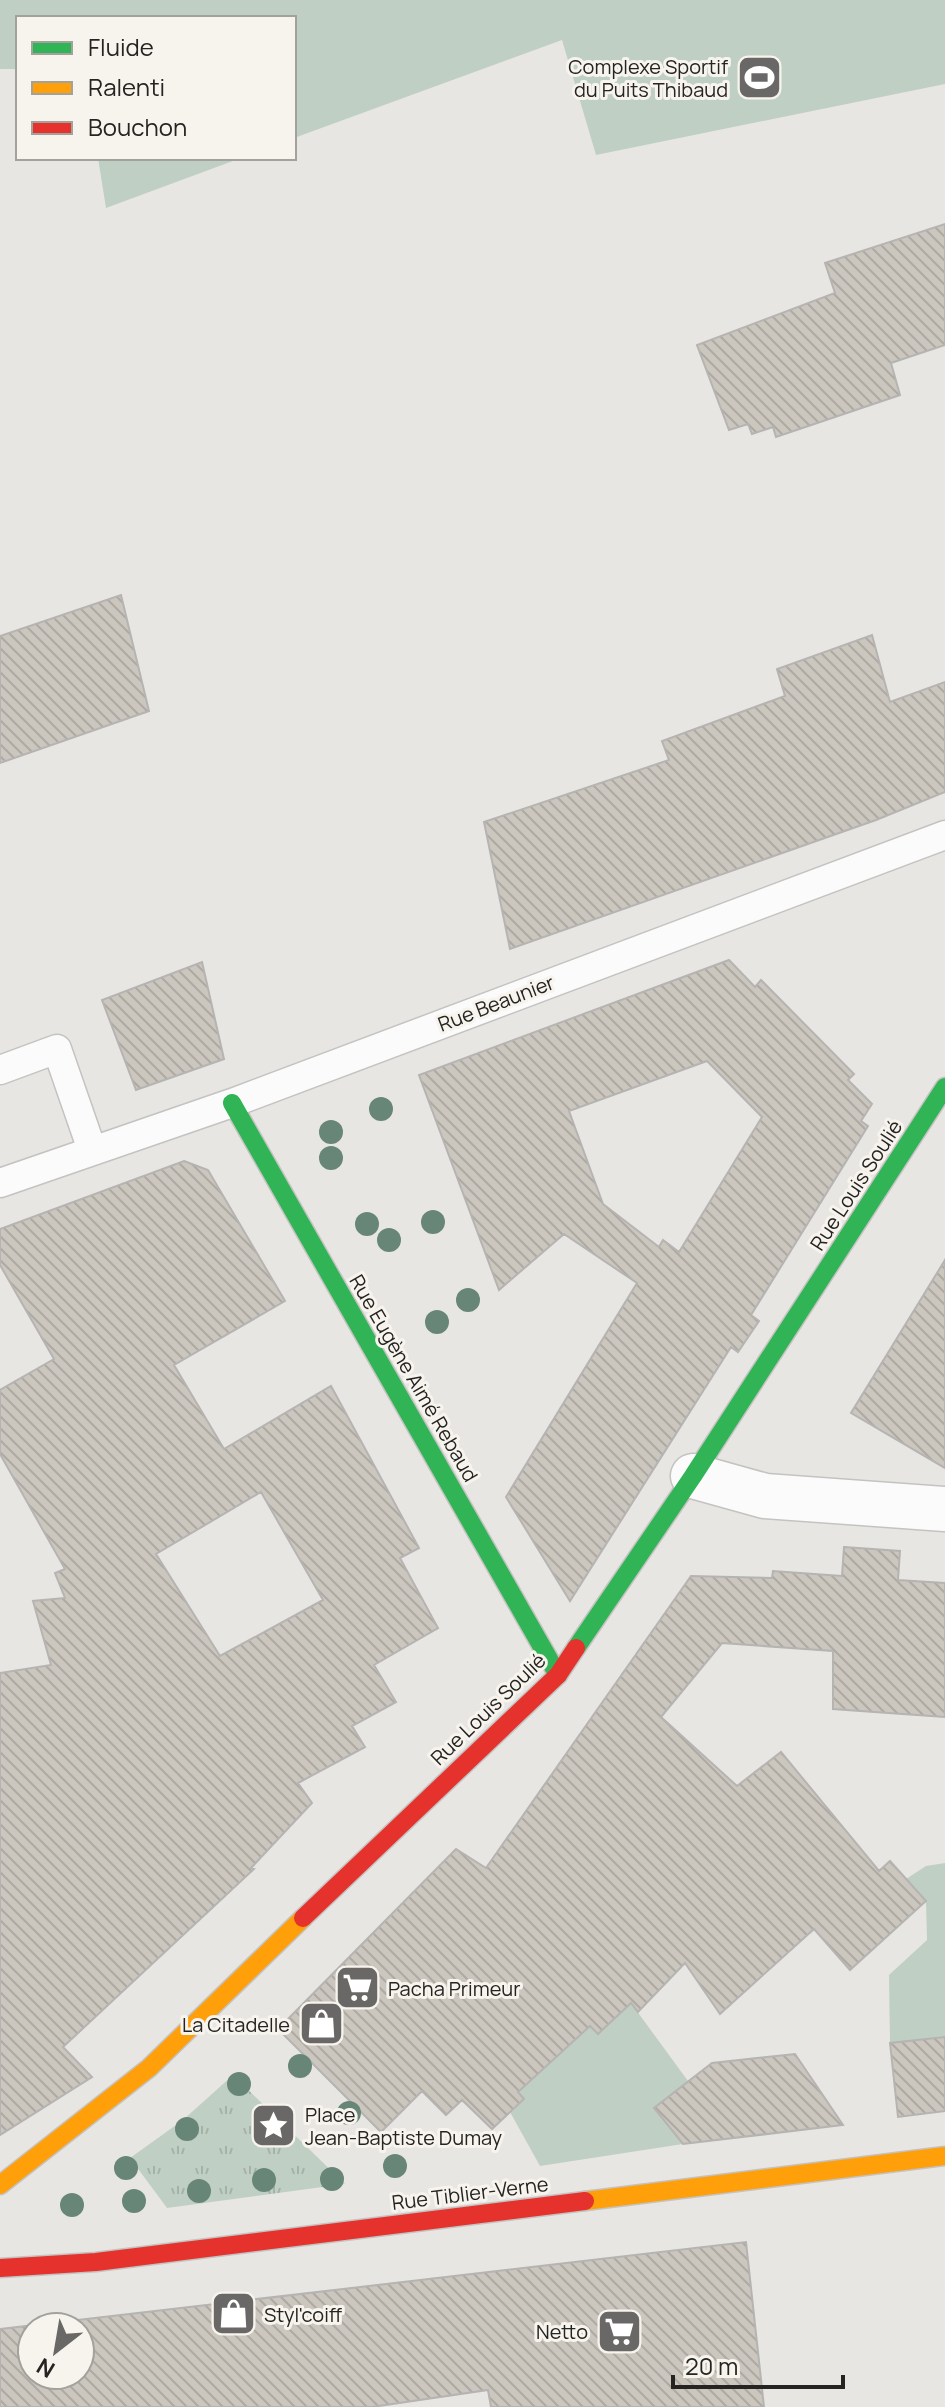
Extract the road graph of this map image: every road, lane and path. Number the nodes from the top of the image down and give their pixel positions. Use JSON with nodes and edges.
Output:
{"nodes":[{"id":1,"x":945,"y":835,"type":"edge"},
{"id":2,"x":0,"y":1070,"type":"edge"},
{"id":3,"x":945,"y":1087,"type":"edge"},
{"id":4,"x":232,"y":1103,"type":"junction"},
{"id":5,"x":92,"y":1150,"type":"junction"},
{"id":6,"x":0,"y":1183,"type":"edge"},
{"id":7,"x":693,"y":1476,"type":"junction"},
{"id":8,"x":945,"y":1509,"type":"edge"},
{"id":9,"x":558,"y":1675,"type":"junction"},
{"id":10,"x":945,"y":2156,"type":"edge"},
{"id":11,"x":0,"y":2185,"type":"edge"},
{"id":12,"x":0,"y":2268,"type":"edge"}],
"edges":[{"from":1,"to":4,"type":"lane","name":"Rue Beaunier"},
{"from":2,"to":5,"type":"lane"},
{"from":3,"to":7,"type":"street","name":"Rue Louis Soulié"},
{"from":4,"to":5,"type":"lane","name":"Rue Beaunier"},
{"from":4,"to":9,"type":"street","name":"Rue Eugène Aimé Rebaud"},
{"from":5,"to":6,"type":"lane","name":"Rue Beaunier"},
{"from":7,"to":8,"type":"street"},
{"from":7,"to":9,"type":"street","name":"Rue Louis Soulié"},
{"from":9,"to":11,"type":"street","name":"Rue Louis Soulié"},
{"from":10,"to":12,"type":"street","name":"Rue Tiblier-Verne"}]}
